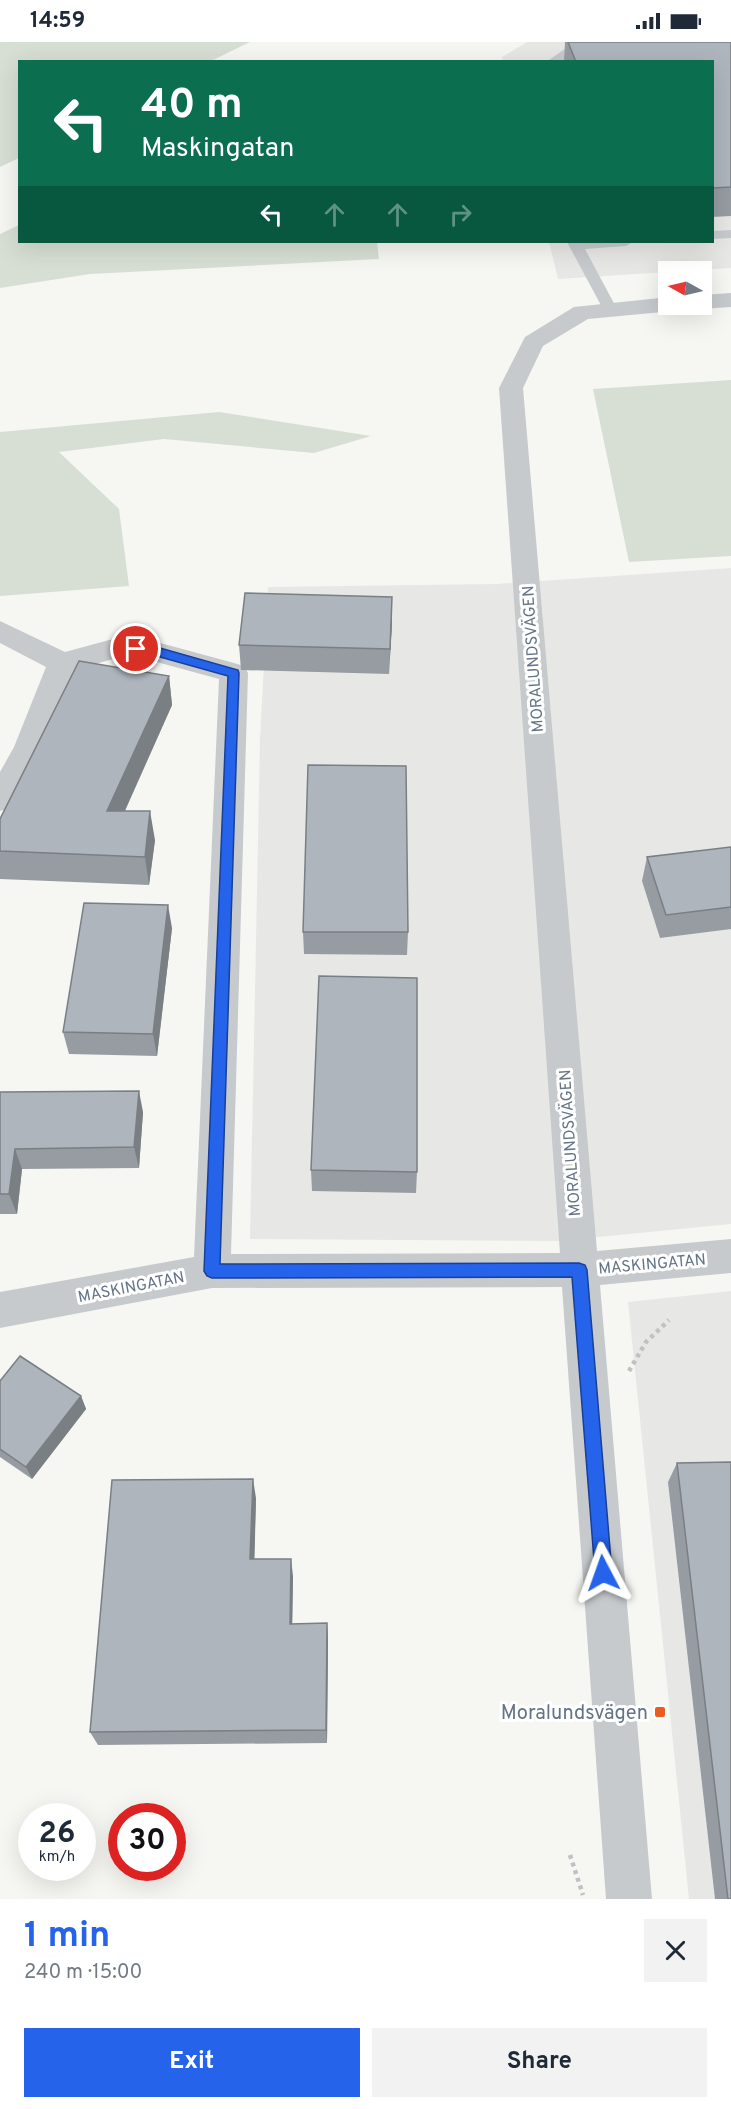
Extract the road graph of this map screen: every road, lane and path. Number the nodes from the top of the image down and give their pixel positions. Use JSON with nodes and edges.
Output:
{"nodes":[{"id":1,"x":584,"y":42,"type":"edge"},
{"id":2,"x":555,"y":60,"type":"edge"},
{"id":3,"x":731,"y":234,"type":"edge"},
{"id":4,"x":714,"y":235,"type":"edge"},
{"id":5,"x":575,"y":243,"type":"edge"},
{"id":6,"x":731,"y":300,"type":"edge"},
{"id":7,"x":712,"y":301,"type":"edge"},
{"id":8,"x":658,"y":305,"type":"edge"},
{"id":9,"x":610,"y":309,"type":"junction"},
{"id":10,"x":0,"y":631,"type":"edge"},
{"id":11,"x":62,"y":663,"type":"junction"},
{"id":12,"x":0,"y":800,"type":"edge"},
{"id":13,"x":731,"y":1256,"type":"edge"},
{"id":14,"x":579,"y":1270,"type":"junction"},
{"id":15,"x":212,"y":1271,"type":"junction"},
{"id":16,"x":0,"y":1310,"type":"edge"},
{"id":17,"x":570,"y":1855,"type":"dead end"},
{"id":18,"x":584,"y":1899,"type":"edge"},
{"id":19,"x":629,"y":1899,"type":"edge"}],
"edges":[{"from":1,"to":2,"type":"lane"},
{"from":3,"to":4,"type":"lane"},
{"from":5,"to":9,"type":"lane"},
{"from":6,"to":7,"type":"street"},
{"from":8,"to":9,"type":"street"},
{"from":9,"to":14,"type":"street","name":"MORALUNDSVÄGEN"},
{"from":10,"to":11,"type":"street"},
{"from":11,"to":12,"type":"street"},
{"from":11,"to":15,"type":"street"},
{"from":13,"to":14,"type":"street","name":"MASKINGATAN"},
{"from":14,"to":15,"type":"street","name":"MASKINGATAN"},
{"from":14,"to":19,"type":"street","name":"MORALUNDSVÄGEN"},
{"from":15,"to":16,"type":"street","name":"MASKINGATAN"},
{"from":17,"to":18,"type":"path"}]}
